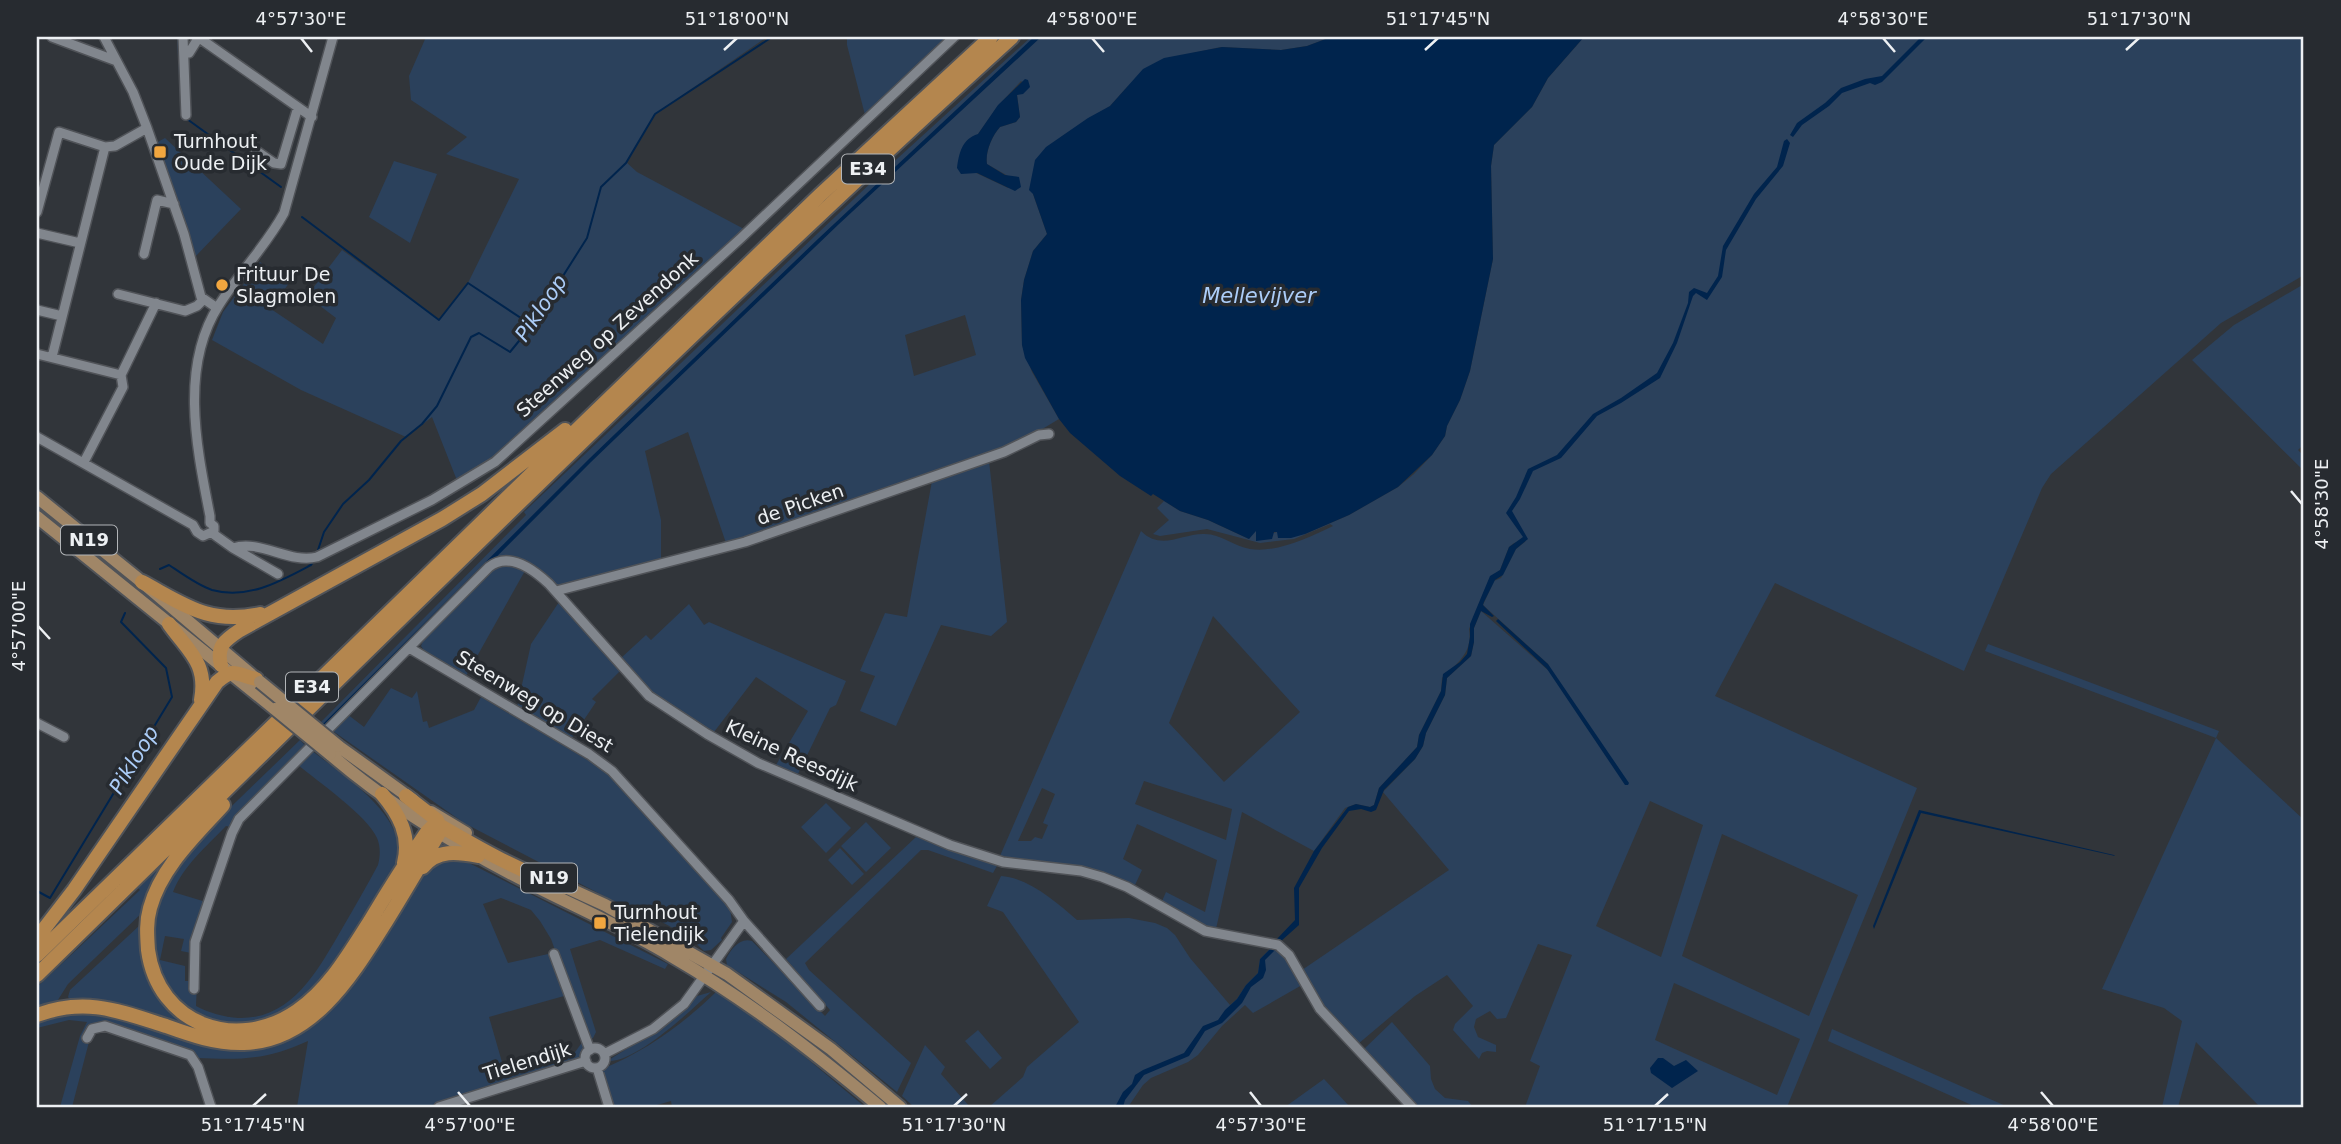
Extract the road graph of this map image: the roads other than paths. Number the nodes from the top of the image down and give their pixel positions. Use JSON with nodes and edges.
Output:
{"nodes":[{"id":1,"x":52,"y":37,"type":"edge"},
{"id":2,"x":104,"y":37,"type":"edge"},
{"id":3,"x":183,"y":37,"type":"edge"},
{"id":4,"x":199,"y":37,"type":"edge"},
{"id":5,"x":334,"y":37,"type":"edge"},
{"id":6,"x":954,"y":37,"type":"edge"},
{"id":7,"x":991,"y":37,"type":"edge"},
{"id":8,"x":1012,"y":37,"type":"edge"},
{"id":9,"x":189,"y":53,"type":"dead end"},
{"id":10,"x":114,"y":60,"type":"junction"},
{"id":11,"x":298,"y":107,"type":"junction"},
{"id":12,"x":186,"y":115,"type":"dead end"},
{"id":13,"x":312,"y":117,"type":"junction"},
{"id":14,"x":147,"y":128,"type":"junction"},
{"id":15,"x":105,"y":147,"type":"junction"},
{"id":16,"x":255,"y":150,"type":"dead end"},
{"id":17,"x":174,"y":204,"type":"junction"},
{"id":18,"x":37,"y":212,"type":"edge"},
{"id":19,"x":37,"y":233,"type":"edge"},
{"id":20,"x":80,"y":243,"type":"junction"},
{"id":21,"x":144,"y":254,"type":"dead end"},
{"id":22,"x":118,"y":294,"type":"dead end"},
{"id":23,"x":203,"y":300,"type":"junction"},
{"id":24,"x":156,"y":303,"type":"junction"},
{"id":25,"x":217,"y":308,"type":"junction"},
{"id":26,"x":37,"y":310,"type":"edge"},
{"id":27,"x":62,"y":316,"type":"junction"},
{"id":28,"x":37,"y":354,"type":"edge"},
{"id":29,"x":51,"y":357,"type":"junction"},
{"id":30,"x":121,"y":375,"type":"junction"},
{"id":31,"x":588,"y":419,"type":"junction"},
{"id":32,"x":1049,"y":434,"type":"dead end"},
{"id":33,"x":37,"y":437,"type":"edge"},
{"id":34,"x":84,"y":462,"type":"junction"},
{"id":35,"x":37,"y":497,"type":"edge"},
{"id":36,"x":37,"y":517,"type":"edge"},
{"id":37,"x":209,"y":529,"type":"junction"},
{"id":38,"x":233,"y":548,"type":"junction"},
{"id":39,"x":278,"y":574,"type":"dead end"},
{"id":40,"x":142,"y":582,"type":"junction"},
{"id":41,"x":556,"y":591,"type":"junction"},
{"id":42,"x":272,"y":612,"type":"junction"},
{"id":43,"x":169,"y":624,"type":"junction"},
{"id":44,"x":219,"y":648,"type":"junction"},
{"id":45,"x":411,"y":649,"type":"junction"},
{"id":46,"x":225,"y":668,"type":"junction"},
{"id":47,"x":256,"y":684,"type":"junction"},
{"id":48,"x":200,"y":705,"type":"junction"},
{"id":49,"x":37,"y":723,"type":"edge"},
{"id":50,"x":64,"y":737,"type":"dead end"},
{"id":51,"x":270,"y":747,"type":"junction"},
{"id":52,"x":334,"y":750,"type":"junction"},
{"id":53,"x":382,"y":794,"type":"junction"},
{"id":54,"x":407,"y":796,"type":"junction"},
{"id":55,"x":436,"y":828,"type":"junction"},
{"id":56,"x":478,"y":856,"type":"junction"},
{"id":57,"x":408,"y":873,"type":"junction"},
{"id":58,"x":566,"y":887,"type":"junction"},
{"id":59,"x":744,"y":921,"type":"junction"},
{"id":60,"x":37,"y":938,"type":"edge"},
{"id":61,"x":554,"y":954,"type":"dead end"},
{"id":62,"x":37,"y":956,"type":"edge"},
{"id":63,"x":712,"y":965,"type":"junction"},
{"id":64,"x":37,"y":975,"type":"edge"},
{"id":65,"x":705,"y":977,"type":"junction"},
{"id":66,"x":194,"y":989,"type":"dead end"},
{"id":67,"x":820,"y":1006,"type":"dead end"},
{"id":68,"x":37,"y":1015,"type":"edge"},
{"id":69,"x":87,"y":1038,"type":"dead end"},
{"id":70,"x":590,"y":1050,"type":"junction"},
{"id":71,"x":604,"y":1054,"type":"junction"},
{"id":72,"x":586,"y":1061,"type":"junction"},
{"id":73,"x":597,"y":1068,"type":"junction"},
{"id":74,"x":211,"y":1107,"type":"edge"},
{"id":75,"x":442,"y":1107,"type":"edge"},
{"id":76,"x":610,"y":1107,"type":"edge"},
{"id":77,"x":880,"y":1107,"type":"edge"},
{"id":78,"x":900,"y":1107,"type":"edge"},
{"id":79,"x":1412,"y":1107,"type":"edge"}],
"edges":[{"from":1,"to":10,"type":"street"},
{"from":2,"to":10,"type":"street"},
{"from":3,"to":12,"type":"street"},
{"from":4,"to":9,"type":"street"},
{"from":4,"to":11,"type":"street"},
{"from":5,"to":13,"type":"street"},
{"from":6,"to":38,"type":"street","name":"Steenweg op Zevendonk"},
{"from":7,"to":31,"type":"highway","number":"E34"},
{"from":8,"to":51,"type":"highway","number":"E34"},
{"from":10,"to":14,"type":"street"},
{"from":11,"to":13,"type":"street"},
{"from":11,"to":16,"type":"street"},
{"from":13,"to":25,"type":"street"},
{"from":14,"to":15,"type":"street"},
{"from":14,"to":17,"type":"street"},
{"from":15,"to":18,"type":"street"},
{"from":15,"to":20,"type":"street"},
{"from":17,"to":21,"type":"street"},
{"from":17,"to":23,"type":"street"},
{"from":19,"to":20,"type":"street"},
{"from":20,"to":27,"type":"street"},
{"from":22,"to":24,"type":"street"},
{"from":23,"to":24,"type":"street"},
{"from":23,"to":25,"type":"street"},
{"from":24,"to":30,"type":"street"},
{"from":25,"to":37,"type":"street"},
{"from":26,"to":27,"type":"street"},
{"from":27,"to":29,"type":"street"},
{"from":28,"to":29,"type":"street"},
{"from":29,"to":30,"type":"street"},
{"from":30,"to":34,"type":"street"},
{"from":31,"to":42,"type":"highway"},
{"from":31,"to":62,"type":"highway","number":"E34"},
{"from":32,"to":41,"type":"street","name":"de Picken"},
{"from":33,"to":34,"type":"street"},
{"from":34,"to":37,"type":"street"},
{"from":35,"to":40,"type":"main road","number":"N19"},
{"from":36,"to":43,"type":"main road","number":"N19"},
{"from":37,"to":38,"type":"street"},
{"from":38,"to":39,"type":"street"},
{"from":40,"to":42,"type":"highway"},
{"from":40,"to":44,"type":"main road","number":"N19"},
{"from":41,"to":45,"type":"street","name":"Kleine Reesdijk"},
{"from":41,"to":79,"type":"street","name":"Kleine Reesdijk"},
{"from":42,"to":44,"type":"highway"},
{"from":43,"to":46,"type":"main road","number":"N19"},
{"from":43,"to":48,"type":"highway"},
{"from":44,"to":46,"type":"highway"},
{"from":44,"to":47,"type":"main road","number":"N19"},
{"from":45,"to":59,"type":"street","name":"Steenweg op Diest"},
{"from":45,"to":66,"type":"street","name":"Kleine Reesdijk"},
{"from":46,"to":47,"type":"highway"},
{"from":46,"to":48,"type":"highway"},
{"from":47,"to":52,"type":"main road","number":"N19","bridge":true},
{"from":48,"to":60,"type":"highway"},
{"from":49,"to":50,"type":"street"},
{"from":51,"to":57,"type":"highway"},
{"from":51,"to":64,"type":"highway","number":"E34"},
{"from":52,"to":53,"type":"main road","number":"N19"},
{"from":52,"to":54,"type":"main road","number":"N19"},
{"from":53,"to":55,"type":"main road","number":"N19"},
{"from":53,"to":57,"type":"highway"},
{"from":54,"to":55,"type":"highway"},
{"from":54,"to":58,"type":"main road","number":"N19"},
{"from":55,"to":56,"type":"main road","number":"N19"},
{"from":55,"to":57,"type":"highway"},
{"from":55,"to":58,"type":"highway"},
{"from":56,"to":57,"type":"highway"},
{"from":56,"to":65,"type":"main road","number":"N19"},
{"from":57,"to":68,"type":"highway"},
{"from":58,"to":63,"type":"main road","number":"N19"},
{"from":59,"to":63,"type":"street"},
{"from":59,"to":67,"type":"street","name":"Steenweg op Diest"},
{"from":61,"to":70,"type":"street"},
{"from":63,"to":65,"type":"street"},
{"from":63,"to":78,"type":"main road","number":"N19"},
{"from":65,"to":71,"type":"street"},
{"from":65,"to":77,"type":"main road","number":"N19"},
{"from":69,"to":74,"type":"street"},
{"from":70,"to":71,"type":"street","name":"Tielendijk"},
{"from":70,"to":72,"type":"street","name":"Tielendijk"},
{"from":71,"to":73,"type":"street","name":"Tielendijk"},
{"from":72,"to":73,"type":"street","name":"Tielendijk"},
{"from":72,"to":75,"type":"street","name":"Tielendijk"},
{"from":73,"to":76,"type":"street"}]}
